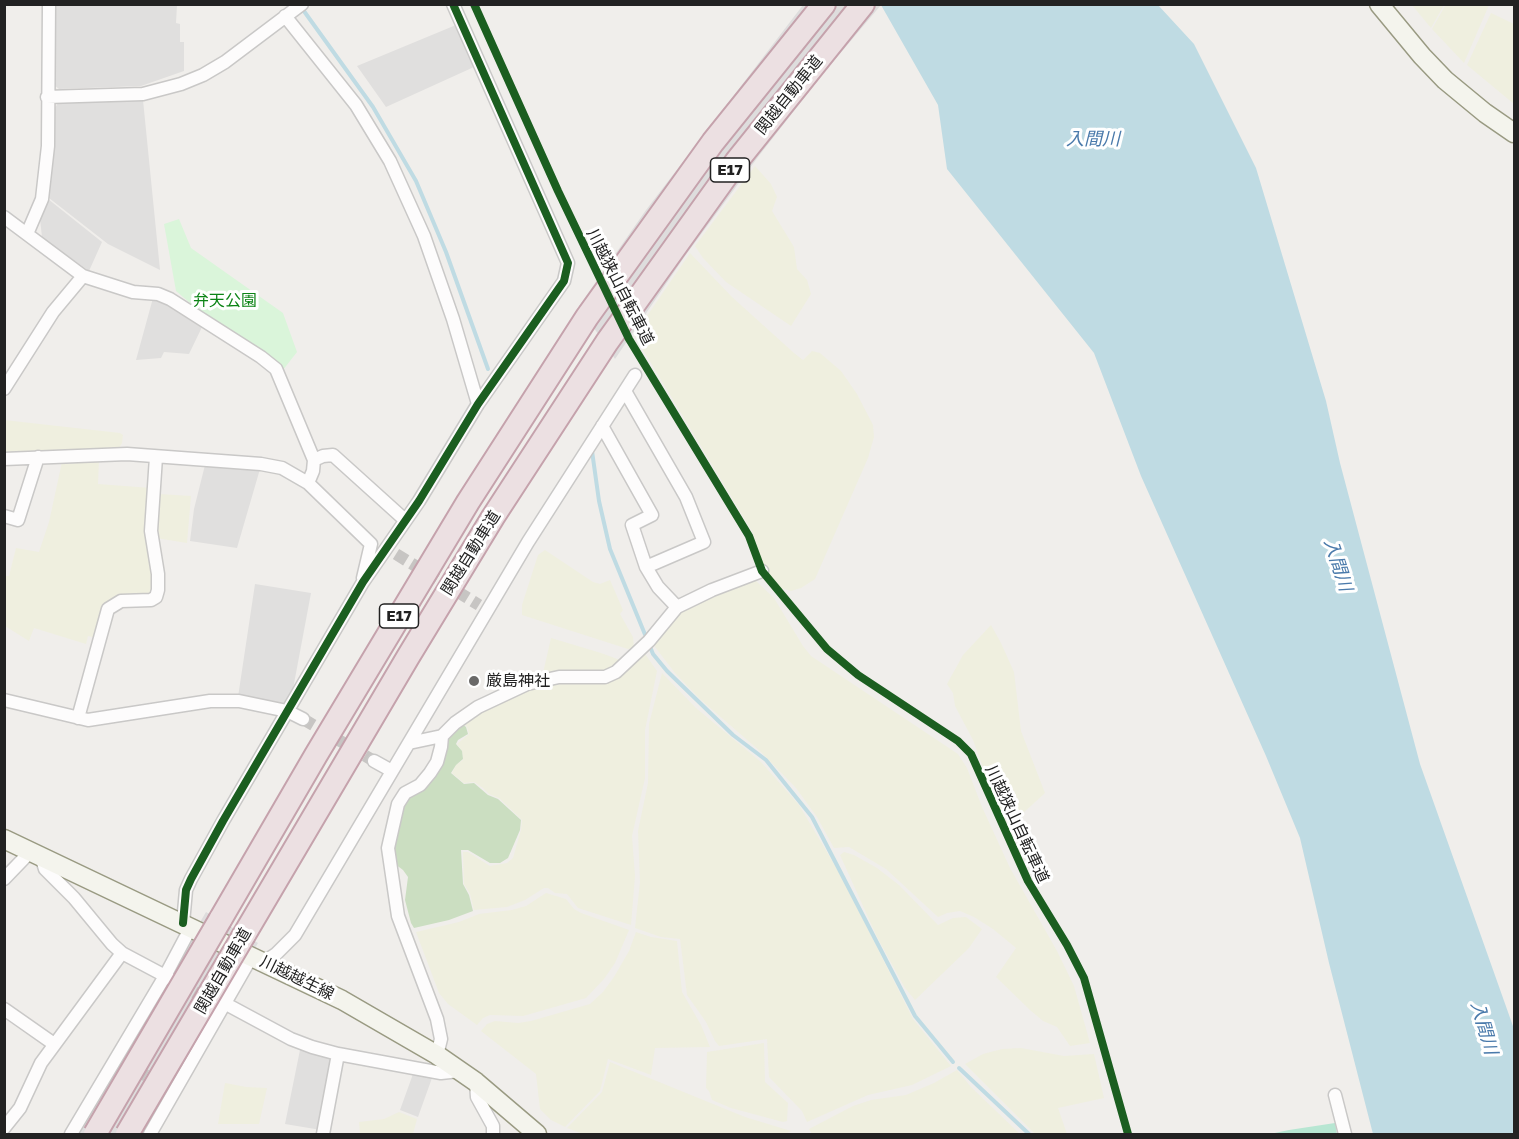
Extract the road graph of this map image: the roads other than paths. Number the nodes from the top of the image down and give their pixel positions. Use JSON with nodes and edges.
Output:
{"nodes":[{"id":1,"x":49,"y":4,"type":"edge"},
{"id":2,"x":453,"y":4,"type":"edge"},
{"id":3,"x":824,"y":4,"type":"edge"},
{"id":4,"x":863,"y":4,"type":"edge"},
{"id":5,"x":1379,"y":4,"type":"edge"},
{"id":6,"x":293,"y":9,"type":"edge"},
{"id":7,"x":47,"y":97,"type":"junction"},
{"id":8,"x":1515,"y":133,"type":"edge"},
{"id":9,"x":4,"y":218,"type":"edge"},
{"id":10,"x":27,"y":234,"type":"junction"},
{"id":11,"x":83,"y":276,"type":"junction"},
{"id":12,"x":635,"y":375,"type":"dead end"},
{"id":13,"x":4,"y":389,"type":"edge"},
{"id":14,"x":625,"y":391,"type":"junction"},
{"id":15,"x":477,"y":404,"type":"junction"},
{"id":16,"x":602,"y":426,"type":"junction"},
{"id":17,"x":156,"y":456,"type":"junction"},
{"id":18,"x":38,"y":458,"type":"junction"},
{"id":19,"x":4,"y":459,"type":"edge"},
{"id":20,"x":314,"y":460,"type":"junction"},
{"id":21,"x":308,"y":483,"type":"junction"},
{"id":22,"x":4,"y":516,"type":"edge"},
{"id":23,"x":405,"y":520,"type":"junction"},
{"id":24,"x":646,"y":567,"type":"junction"},
{"id":25,"x":762,"y":571,"type":"dead end"},
{"id":26,"x":363,"y":582,"type":"junction"},
{"id":27,"x":677,"y":607,"type":"junction"},
{"id":28,"x":4,"y":700,"type":"edge"},
{"id":29,"x":287,"y":711,"type":"junction"},
{"id":30,"x":78,"y":718,"type":"junction"},
{"id":31,"x":303,"y":719,"type":"tunnel mouth"},
{"id":32,"x":442,"y":736,"type":"junction"},
{"id":33,"x":409,"y":743,"type":"junction"},
{"id":34,"x":374,"y":761,"type":"tunnel mouth"},
{"id":35,"x":392,"y":771,"type":"junction"},
{"id":36,"x":4,"y":839,"type":"edge"},
{"id":37,"x":36,"y":854,"type":"junction"},
{"id":38,"x":4,"y":879,"type":"edge"},
{"id":39,"x":187,"y":925,"type":"junction"},
{"id":40,"x":122,"y":953,"type":"junction"},
{"id":41,"x":258,"y":959,"type":"junction"},
{"id":42,"x":167,"y":977,"type":"junction"},
{"id":43,"x":223,"y":1007,"type":"junction"},
{"id":44,"x":4,"y":1009,"type":"edge"},
{"id":45,"x":54,"y":1044,"type":"junction"},
{"id":46,"x":338,"y":1054,"type":"junction"},
{"id":47,"x":437,"y":1055,"type":"junction"},
{"id":48,"x":459,"y":1071,"type":"junction"},
{"id":49,"x":476,"y":1082,"type":"junction"},
{"id":50,"x":1335,"y":1095,"type":"dead end"},
{"id":51,"x":4,"y":1128,"type":"edge"},
{"id":52,"x":71,"y":1134,"type":"edge"},
{"id":53,"x":95,"y":1134,"type":"edge"},
{"id":54,"x":127,"y":1134,"type":"edge"},
{"id":55,"x":150,"y":1134,"type":"edge"},
{"id":56,"x":323,"y":1134,"type":"edge"},
{"id":57,"x":492,"y":1134,"type":"edge"},
{"id":58,"x":537,"y":1134,"type":"edge"},
{"id":59,"x":1345,"y":1134,"type":"edge"}],
"edges":[{"from":1,"to":7,"type":"street"},
{"from":2,"to":15,"type":"street"},
{"from":3,"to":53,"type":"highway","name":"関越自動車道","number":"E17","bridge":true},
{"from":4,"to":54,"type":"highway","name":"関越自動車道","number":"E17","bridge":true},
{"from":5,"to":8,"type":"main road"},
{"from":6,"to":7,"type":"street"},
{"from":6,"to":15,"type":"street"},
{"from":7,"to":10,"type":"street"},
{"from":9,"to":10,"type":"street"},
{"from":10,"to":11,"type":"street"},
{"from":11,"to":13,"type":"street"},
{"from":11,"to":20,"type":"street"},
{"from":12,"to":14,"type":"street"},
{"from":14,"to":16,"type":"street"},
{"from":14,"to":24,"type":"street"},
{"from":15,"to":23,"type":"street"},
{"from":16,"to":24,"type":"street"},
{"from":16,"to":33,"type":"street"},
{"from":17,"to":18,"type":"street"},
{"from":17,"to":21,"type":"street"},
{"from":17,"to":30,"type":"street"},
{"from":18,"to":19,"type":"street"},
{"from":18,"to":22,"type":"street"},
{"from":20,"to":21,"type":"street"},
{"from":20,"to":23,"type":"street"},
{"from":21,"to":26,"type":"street"},
{"from":23,"to":26,"type":"street"},
{"from":24,"to":27,"type":"street"},
{"from":25,"to":27,"type":"street"},
{"from":26,"to":29,"type":"street"},
{"from":27,"to":32,"type":"street"},
{"from":28,"to":30,"type":"street"},
{"from":29,"to":30,"type":"street"},
{"from":29,"to":31,"type":"street"},
{"from":29,"to":39,"type":"street"},
{"from":32,"to":33,"type":"street"},
{"from":32,"to":47,"type":"street"},
{"from":33,"to":35,"type":"street"},
{"from":34,"to":35,"type":"street"},
{"from":35,"to":41,"type":"street"},
{"from":36,"to":37,"type":"main road","name":"川越越生線"},
{"from":37,"to":38,"type":"street"},
{"from":37,"to":39,"type":"main road","name":"川越越生線"},
{"from":37,"to":40,"type":"street"},
{"from":39,"to":41,"type":"main road","name":"川越越生線"},
{"from":39,"to":42,"type":"street"},
{"from":40,"to":42,"type":"street"},
{"from":40,"to":45,"type":"street"},
{"from":41,"to":43,"type":"street"},
{"from":41,"to":47,"type":"main road","name":"川越越生線"},
{"from":42,"to":52,"type":"street"},
{"from":43,"to":46,"type":"street"},
{"from":43,"to":55,"type":"street"},
{"from":44,"to":45,"type":"street"},
{"from":45,"to":51,"type":"street"},
{"from":46,"to":48,"type":"street"},
{"from":46,"to":56,"type":"street"},
{"from":47,"to":48,"type":"main road","name":"川越越生線"},
{"from":48,"to":49,"type":"main road","name":"川越越生線"},
{"from":49,"to":57,"type":"street"},
{"from":49,"to":58,"type":"main road","name":"川越越生線"},
{"from":50,"to":59,"type":"street"}]}
